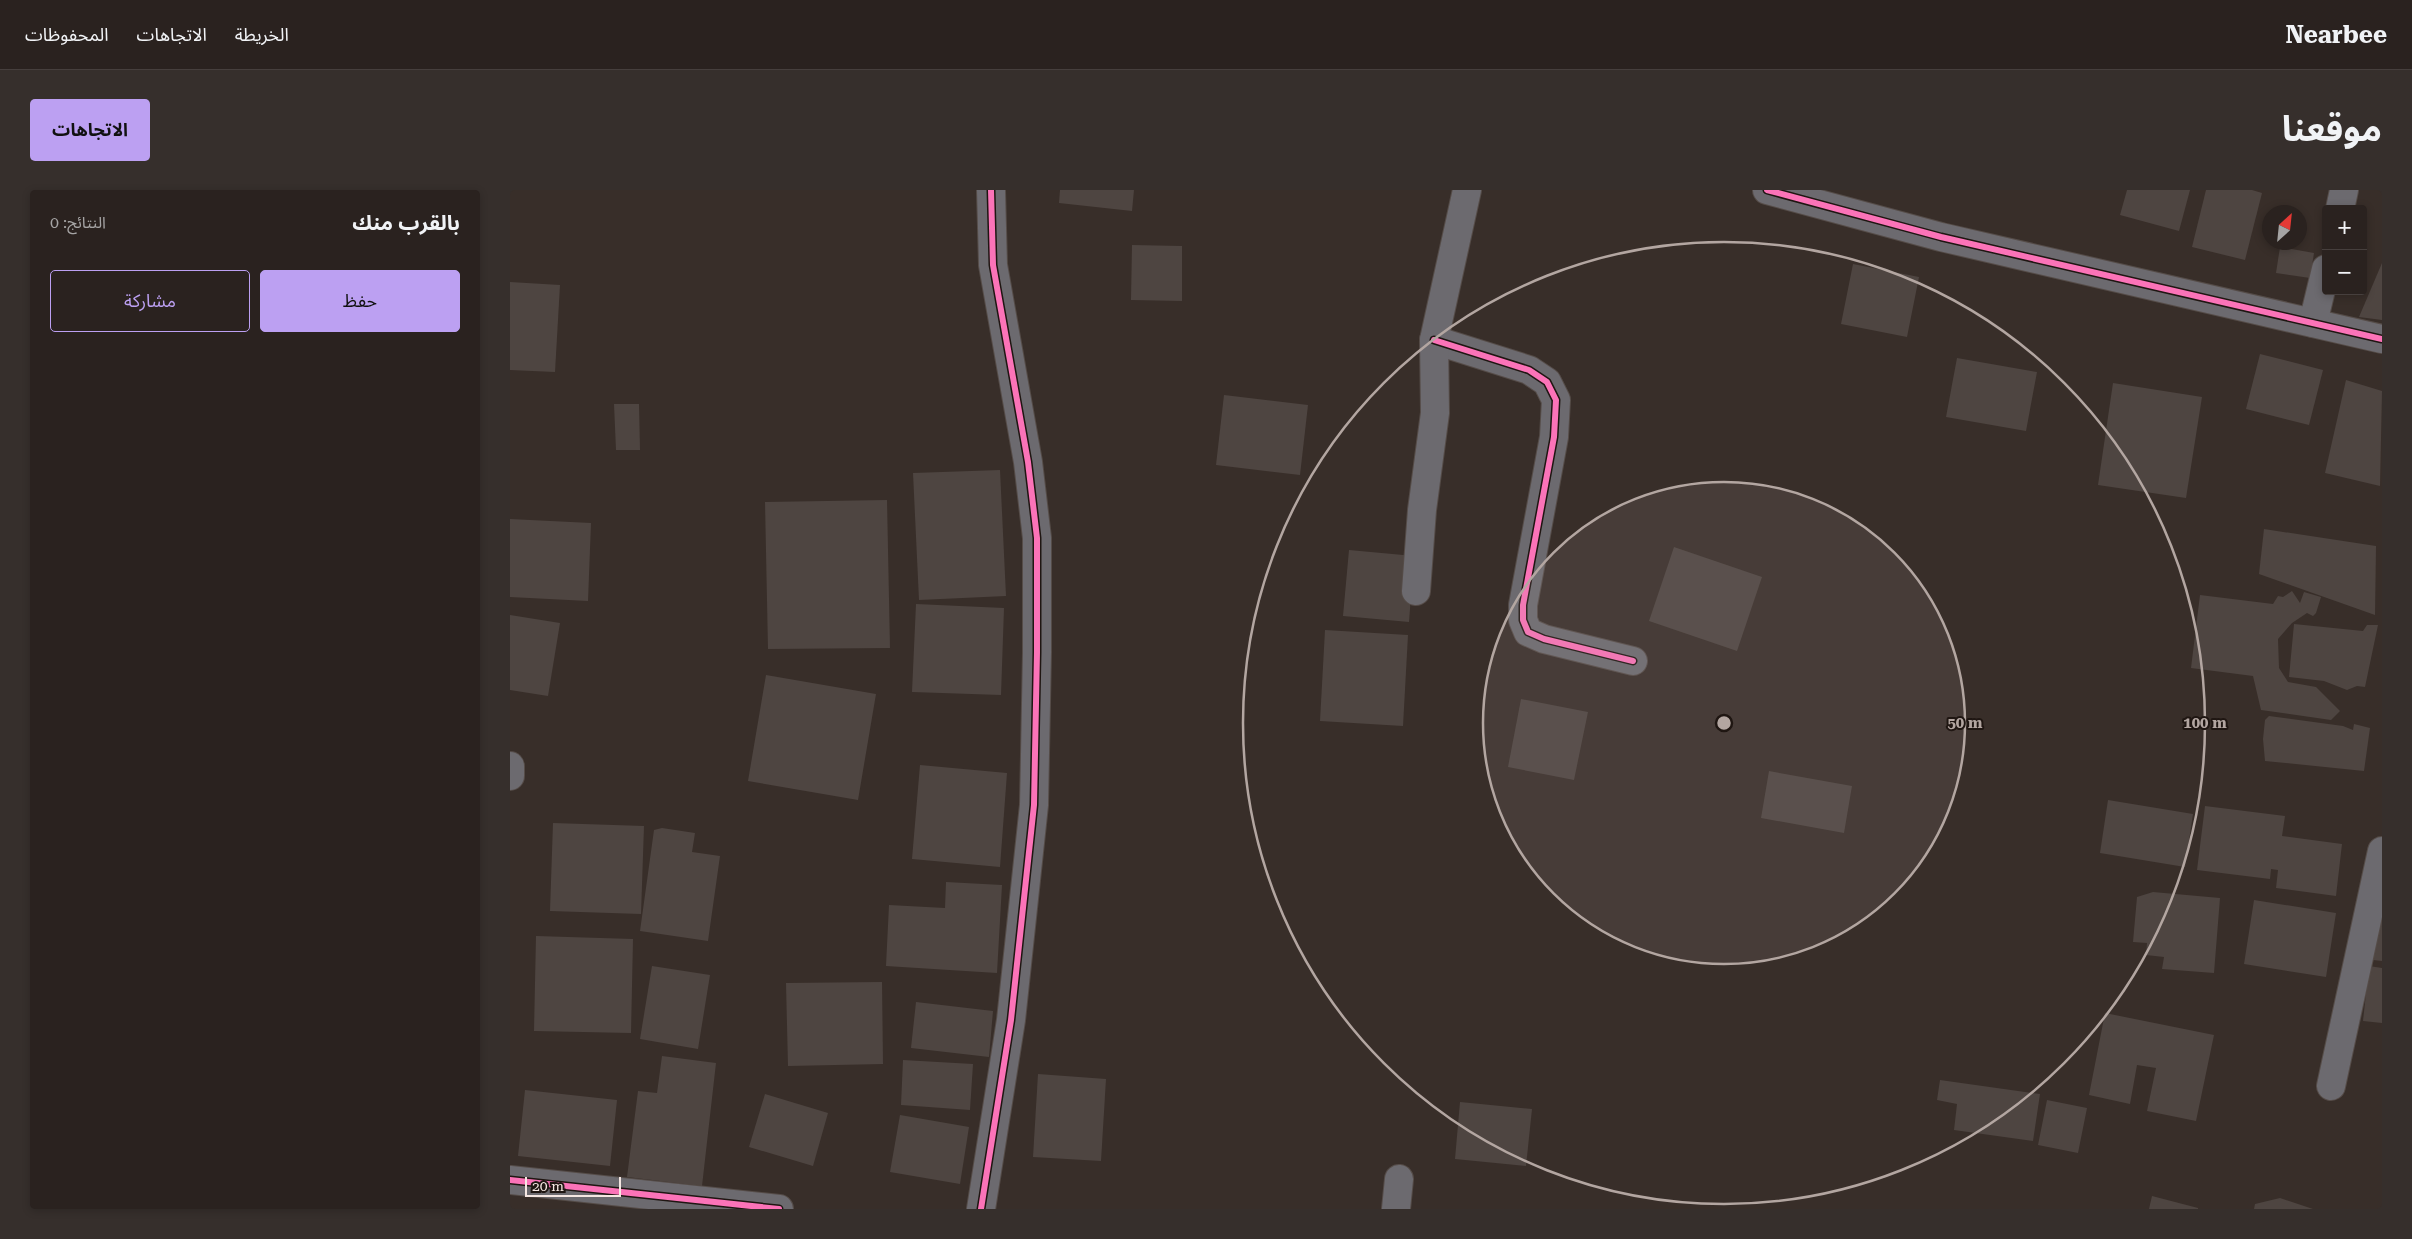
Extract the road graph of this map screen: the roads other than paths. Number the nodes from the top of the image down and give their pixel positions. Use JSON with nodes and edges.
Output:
{"nodes":[{"id":1,"x":992,"y":190,"type":"edge"},
{"id":2,"x":1467,"y":190,"type":"edge"},
{"id":3,"x":1767,"y":190,"type":"edge"},
{"id":4,"x":2344,"y":190,"type":"edge"},
{"id":5,"x":2341,"y":205,"type":"edge"},
{"id":6,"x":2322,"y":285,"type":"edge"},
{"id":7,"x":2313,"y":323,"type":"junction"},
{"id":8,"x":2382,"y":339,"type":"edge"},
{"id":9,"x":1434,"y":340,"type":"junction"},
{"id":10,"x":1416,"y":591,"type":"dead end"},
{"id":11,"x":1633,"y":661,"type":"dead end"},
{"id":12,"x":510,"y":766,"type":"edge"},
{"id":13,"x":510,"y":776,"type":"edge"},
{"id":14,"x":2382,"y":851,"type":"edge"},
{"id":15,"x":2331,"y":1086,"type":"dead end"},
{"id":16,"x":1399,"y":1179,"type":"dead end"},
{"id":17,"x":510,"y":1180,"type":"edge"},
{"id":18,"x":779,"y":1209,"type":"edge"},
{"id":19,"x":981,"y":1209,"type":"edge"},
{"id":20,"x":1396,"y":1209,"type":"edge"}],
"edges":[{"from":1,"to":19,"type":"street"},
{"from":2,"to":9,"type":"street"},
{"from":3,"to":7,"type":"street"},
{"from":4,"to":5,"type":"street"},
{"from":6,"to":7,"type":"street"},
{"from":7,"to":8,"type":"street"},
{"from":9,"to":10,"type":"street"},
{"from":9,"to":11,"type":"street"},
{"from":12,"to":13,"type":"street"},
{"from":14,"to":15,"type":"street"},
{"from":16,"to":20,"type":"street"},
{"from":17,"to":18,"type":"street"}]}
